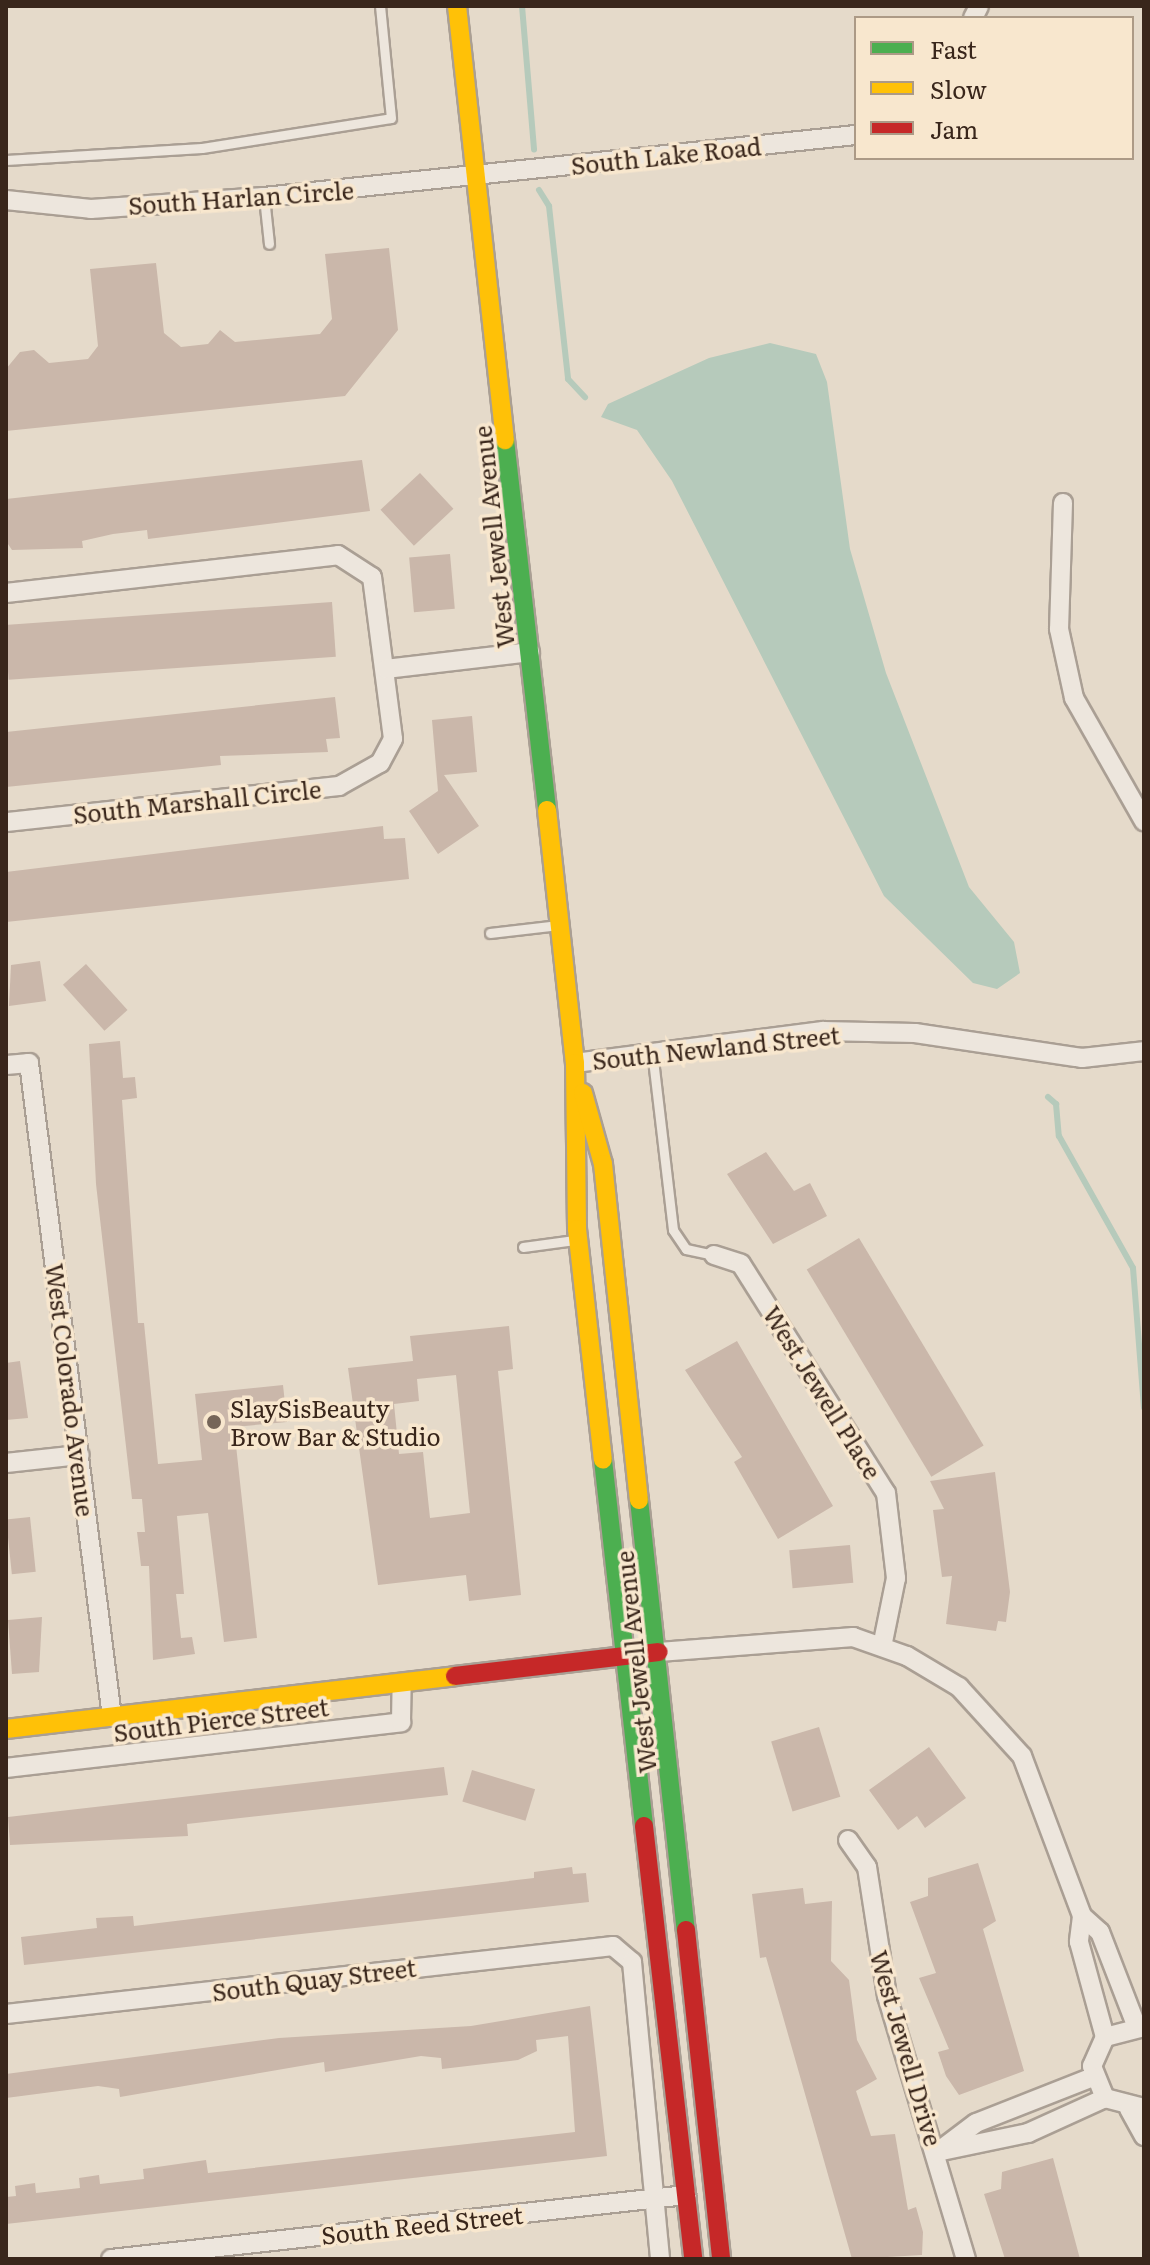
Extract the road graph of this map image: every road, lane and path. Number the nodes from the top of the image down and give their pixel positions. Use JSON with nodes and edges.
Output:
{"nodes":[{"id":1,"x":380,"y":6,"type":"edge"},
{"id":2,"x":457,"y":6,"type":"edge"},
{"id":3,"x":854,"y":135,"type":"edge"},
{"id":4,"x":6,"y":160,"type":"edge"},
{"id":5,"x":477,"y":177,"type":"junction"},
{"id":6,"x":264,"y":197,"type":"junction"},
{"id":7,"x":6,"y":200,"type":"edge"},
{"id":8,"x":269,"y":244,"type":"dead end"},
{"id":9,"x":1063,"y":503,"type":"dead end"},
{"id":10,"x":6,"y":593,"type":"edge"},
{"id":11,"x":530,"y":652,"type":"junction"},
{"id":12,"x":386,"y":669,"type":"junction"},
{"id":13,"x":1144,"y":821,"type":"edge"},
{"id":14,"x":6,"y":822,"type":"edge"},
{"id":15,"x":560,"y":925,"type":"junction"},
{"id":16,"x":490,"y":933,"type":"dead end"},
{"id":17,"x":652,"y":1050,"type":"junction"},
{"id":18,"x":1144,"y":1051,"type":"edge"},
{"id":19,"x":575,"y":1063,"type":"junction"},
{"id":20,"x":6,"y":1065,"type":"edge"},
{"id":21,"x":578,"y":1240,"type":"junction"},
{"id":22,"x":523,"y":1247,"type":"dead end"},
{"id":23,"x":714,"y":1255,"type":"joint"},
{"id":24,"x":80,"y":1455,"type":"junction"},
{"id":25,"x":6,"y":1463,"type":"edge"},
{"id":26,"x":882,"y":1647,"type":"junction"},
{"id":27,"x":659,"y":1652,"type":"junction"},
{"id":28,"x":623,"y":1657,"type":"junction"},
{"id":29,"x":402,"y":1683,"type":"junction"},
{"id":30,"x":112,"y":1717,"type":"junction"},
{"id":31,"x":6,"y":1729,"type":"edge"},
{"id":32,"x":6,"y":1768,"type":"edge"},
{"id":33,"x":848,"y":1840,"type":"dead end"},
{"id":34,"x":1082,"y":1916,"type":"junction"},
{"id":35,"x":6,"y":2014,"type":"edge"},
{"id":36,"x":1140,"y":2026,"type":"edge"},
{"id":37,"x":1105,"y":2037,"type":"junction"},
{"id":38,"x":1093,"y":2077,"type":"junction"},
{"id":39,"x":1105,"y":2098,"type":"junction"},
{"id":40,"x":1137,"y":2108,"type":"edge"},
{"id":41,"x":1144,"y":2136,"type":"edge"},
{"id":42,"x":937,"y":2152,"type":"junction"},
{"id":43,"x":686,"y":2195,"type":"junction"},
{"id":44,"x":653,"y":2198,"type":"junction"},
{"id":45,"x":111,"y":2259,"type":"edge"},
{"id":46,"x":660,"y":2259,"type":"edge"},
{"id":47,"x":693,"y":2259,"type":"edge"},
{"id":48,"x":721,"y":2259,"type":"edge"},
{"id":49,"x":966,"y":2259,"type":"edge"}],
"edges":[{"from":1,"to":4,"type":"lane"},
{"from":2,"to":5,"type":"main road","name":"West Jewell Avenue"},
{"from":3,"to":5,"type":"street","name":"South Lake Road"},
{"from":5,"to":6,"type":"street","name":"South Harlan Circle"},
{"from":5,"to":11,"type":"main road","name":"West Jewell Avenue"},
{"from":6,"to":7,"type":"street","name":"South Harlan Circle"},
{"from":6,"to":8,"type":"lane"},
{"from":9,"to":13,"type":"street"},
{"from":10,"to":12,"type":"street","name":"South Marshall Circle"},
{"from":11,"to":12,"type":"street"},
{"from":11,"to":15,"type":"main road","name":"West Jewell Avenue"},
{"from":12,"to":14,"type":"street","name":"South Marshall Circle"},
{"from":15,"to":16,"type":"lane"},
{"from":15,"to":19,"type":"main road","name":"West Jewell Avenue"},
{"from":17,"to":18,"type":"street","name":"South Newland Street"},
{"from":17,"to":19,"type":"street","name":"South Newland Street"},
{"from":17,"to":23,"type":"lane"},
{"from":19,"to":21,"type":"main road","name":"West Jewell Avenue"},
{"from":19,"to":27,"type":"main road","name":"West Jewell Avenue"},
{"from":20,"to":24,"type":"street","name":"West Colorado Avenue"},
{"from":21,"to":22,"type":"lane"},
{"from":21,"to":28,"type":"main road","name":"West Jewell Avenue"},
{"from":23,"to":26,"type":"street","name":"West Jewell Place"},
{"from":24,"to":25,"type":"street"},
{"from":24,"to":30,"type":"street","name":"West Colorado Avenue"},
{"from":26,"to":27,"type":"street","name":"South Pierce Street"},
{"from":26,"to":34,"type":"street","name":"South Pierce Street"},
{"from":27,"to":28,"type":"main road","name":"South Pierce Street"},
{"from":27,"to":48,"type":"main road","name":"West Jewell Avenue"},
{"from":28,"to":29,"type":"main road","name":"South Pierce Street"},
{"from":28,"to":43,"type":"main road","name":"West Jewell Avenue"},
{"from":29,"to":30,"type":"main road","name":"South Pierce Street"},
{"from":29,"to":32,"type":"street","name":"South Pierce Street"},
{"from":30,"to":31,"type":"main road","name":"South Pierce Street"},
{"from":33,"to":42,"type":"street","name":"West Jewell Drive"},
{"from":34,"to":36,"type":"street"},
{"from":34,"to":37,"type":"street"},
{"from":35,"to":44,"type":"street","name":"South Quay Street"},
{"from":36,"to":37,"type":"street"},
{"from":37,"to":38,"type":"street"},
{"from":38,"to":39,"type":"street"},
{"from":38,"to":42,"type":"street"},
{"from":39,"to":40,"type":"street"},
{"from":39,"to":42,"type":"street"},
{"from":40,"to":41,"type":"street"},
{"from":42,"to":49,"type":"street","name":"West Jewell Drive"},
{"from":43,"to":44,"type":"street","name":"South Reed Street"},
{"from":43,"to":47,"type":"main road","name":"West Jewell Avenue"},
{"from":44,"to":45,"type":"street","name":"South Reed Street"},
{"from":44,"to":46,"type":"street"}]}
